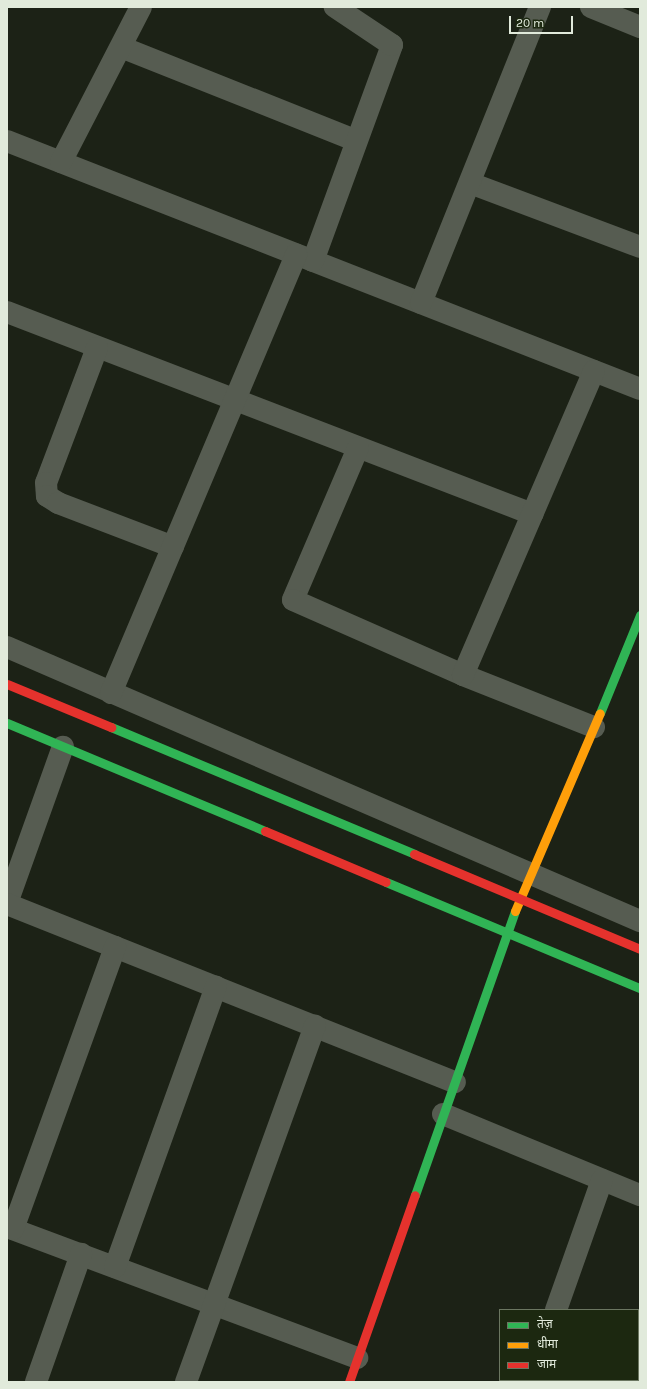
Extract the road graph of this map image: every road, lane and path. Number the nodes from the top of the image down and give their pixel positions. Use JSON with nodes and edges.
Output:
{"nodes":[{"id":1,"x":142,"y":7,"type":"edge"},
{"id":2,"x":335,"y":7,"type":"edge"},
{"id":3,"x":540,"y":7,"type":"edge"},
{"id":4,"x":591,"y":7,"type":"edge"},
{"id":5,"x":640,"y":27,"type":"edge"},
{"id":6,"x":121,"y":47,"type":"junction"},
{"id":7,"x":355,"y":140,"type":"junction"},
{"id":8,"x":9,"y":148,"type":"edge"},
{"id":9,"x":62,"y":162,"type":"junction"},
{"id":10,"x":470,"y":183,"type":"junction"},
{"id":11,"x":640,"y":247,"type":"edge"},
{"id":12,"x":304,"y":258,"type":"junction"},
{"id":13,"x":421,"y":303,"type":"junction"},
{"id":14,"x":7,"y":312,"type":"edge"},
{"id":15,"x":97,"y":348,"type":"junction"},
{"id":16,"x":594,"y":371,"type":"junction"},
{"id":17,"x":640,"y":389,"type":"edge"},
{"id":18,"x":235,"y":401,"type":"junction"},
{"id":19,"x":358,"y":448,"type":"junction"},
{"id":20,"x":532,"y":514,"type":"junction"},
{"id":21,"x":173,"y":547,"type":"junction"},
{"id":22,"x":640,"y":615,"type":"edge"},
{"id":23,"x":635,"y":639,"type":"edge"},
{"id":24,"x":7,"y":648,"type":"edge"},
{"id":25,"x":463,"y":675,"type":"junction"},
{"id":26,"x":7,"y":684,"type":"edge"},
{"id":27,"x":111,"y":693,"type":"junction"},
{"id":28,"x":7,"y":723,"type":"edge"},
{"id":29,"x":594,"y":727,"type":"junction"},
{"id":30,"x":63,"y":747,"type":"junction"},
{"id":31,"x":532,"y":877,"type":"junction"},
{"id":32,"x":519,"y":900,"type":"junction"},
{"id":33,"x":7,"y":904,"type":"edge"},
{"id":34,"x":640,"y":921,"type":"edge"},
{"id":35,"x":507,"y":934,"type":"junction"},
{"id":36,"x":114,"y":947,"type":"junction"},
{"id":37,"x":640,"y":949,"type":"edge"},
{"id":38,"x":216,"y":987,"type":"junction"},
{"id":39,"x":640,"y":988,"type":"edge"},
{"id":40,"x":315,"y":1026,"type":"junction"},
{"id":41,"x":455,"y":1082,"type":"junction"},
{"id":42,"x":443,"y":1114,"type":"junction"},
{"id":43,"x":602,"y":1180,"type":"junction"},
{"id":44,"x":640,"y":1195,"type":"edge"},
{"id":45,"x":10,"y":1228,"type":"edge"},
{"id":46,"x":81,"y":1254,"type":"junction"},
{"id":47,"x":114,"y":1267,"type":"junction"},
{"id":48,"x":215,"y":1304,"type":"junction"},
{"id":49,"x":556,"y":1309,"type":"edge"},
{"id":50,"x":357,"y":1358,"type":"junction"},
{"id":51,"x":36,"y":1382,"type":"edge"},
{"id":52,"x":186,"y":1382,"type":"edge"},
{"id":53,"x":348,"y":1382,"type":"edge"}],
"edges":[{"from":1,"to":6,"type":"street"},
{"from":2,"to":7,"type":"street"},
{"from":3,"to":10,"type":"street"},
{"from":4,"to":5,"type":"street"},
{"from":6,"to":7,"type":"street"},
{"from":6,"to":9,"type":"street"},
{"from":7,"to":12,"type":"street"},
{"from":8,"to":9,"type":"street"},
{"from":9,"to":12,"type":"street"},
{"from":10,"to":11,"type":"street"},
{"from":10,"to":13,"type":"street"},
{"from":12,"to":13,"type":"street"},
{"from":12,"to":18,"type":"street"},
{"from":13,"to":16,"type":"street"},
{"from":14,"to":15,"type":"street"},
{"from":15,"to":18,"type":"street"},
{"from":15,"to":21,"type":"street"},
{"from":16,"to":17,"type":"street"},
{"from":16,"to":20,"type":"street"},
{"from":18,"to":19,"type":"street"},
{"from":18,"to":21,"type":"street"},
{"from":19,"to":20,"type":"street"},
{"from":19,"to":25,"type":"street"},
{"from":20,"to":25,"type":"street"},
{"from":21,"to":27,"type":"street"},
{"from":22,"to":23,"type":"street"},
{"from":23,"to":29,"type":"street"},
{"from":24,"to":27,"type":"street"},
{"from":25,"to":29,"type":"street"},
{"from":26,"to":32,"type":"street"},
{"from":27,"to":31,"type":"street"},
{"from":28,"to":30,"type":"street"},
{"from":29,"to":31,"type":"street"},
{"from":30,"to":33,"type":"street"},
{"from":30,"to":35,"type":"street"},
{"from":31,"to":32,"type":"street"},
{"from":31,"to":34,"type":"street"},
{"from":32,"to":35,"type":"street"},
{"from":32,"to":37,"type":"street"},
{"from":33,"to":36,"type":"street"},
{"from":35,"to":39,"type":"street"},
{"from":35,"to":41,"type":"street"},
{"from":36,"to":38,"type":"street"},
{"from":36,"to":45,"type":"street"},
{"from":38,"to":40,"type":"street"},
{"from":38,"to":47,"type":"street"},
{"from":40,"to":41,"type":"street"},
{"from":40,"to":48,"type":"street"},
{"from":41,"to":42,"type":"street"},
{"from":42,"to":43,"type":"street"},
{"from":42,"to":50,"type":"street"},
{"from":43,"to":44,"type":"street"},
{"from":43,"to":49,"type":"street"},
{"from":45,"to":46,"type":"street"},
{"from":46,"to":47,"type":"street"},
{"from":46,"to":51,"type":"street"},
{"from":47,"to":48,"type":"street"},
{"from":48,"to":50,"type":"street"},
{"from":48,"to":52,"type":"street"},
{"from":50,"to":53,"type":"street"}]}
